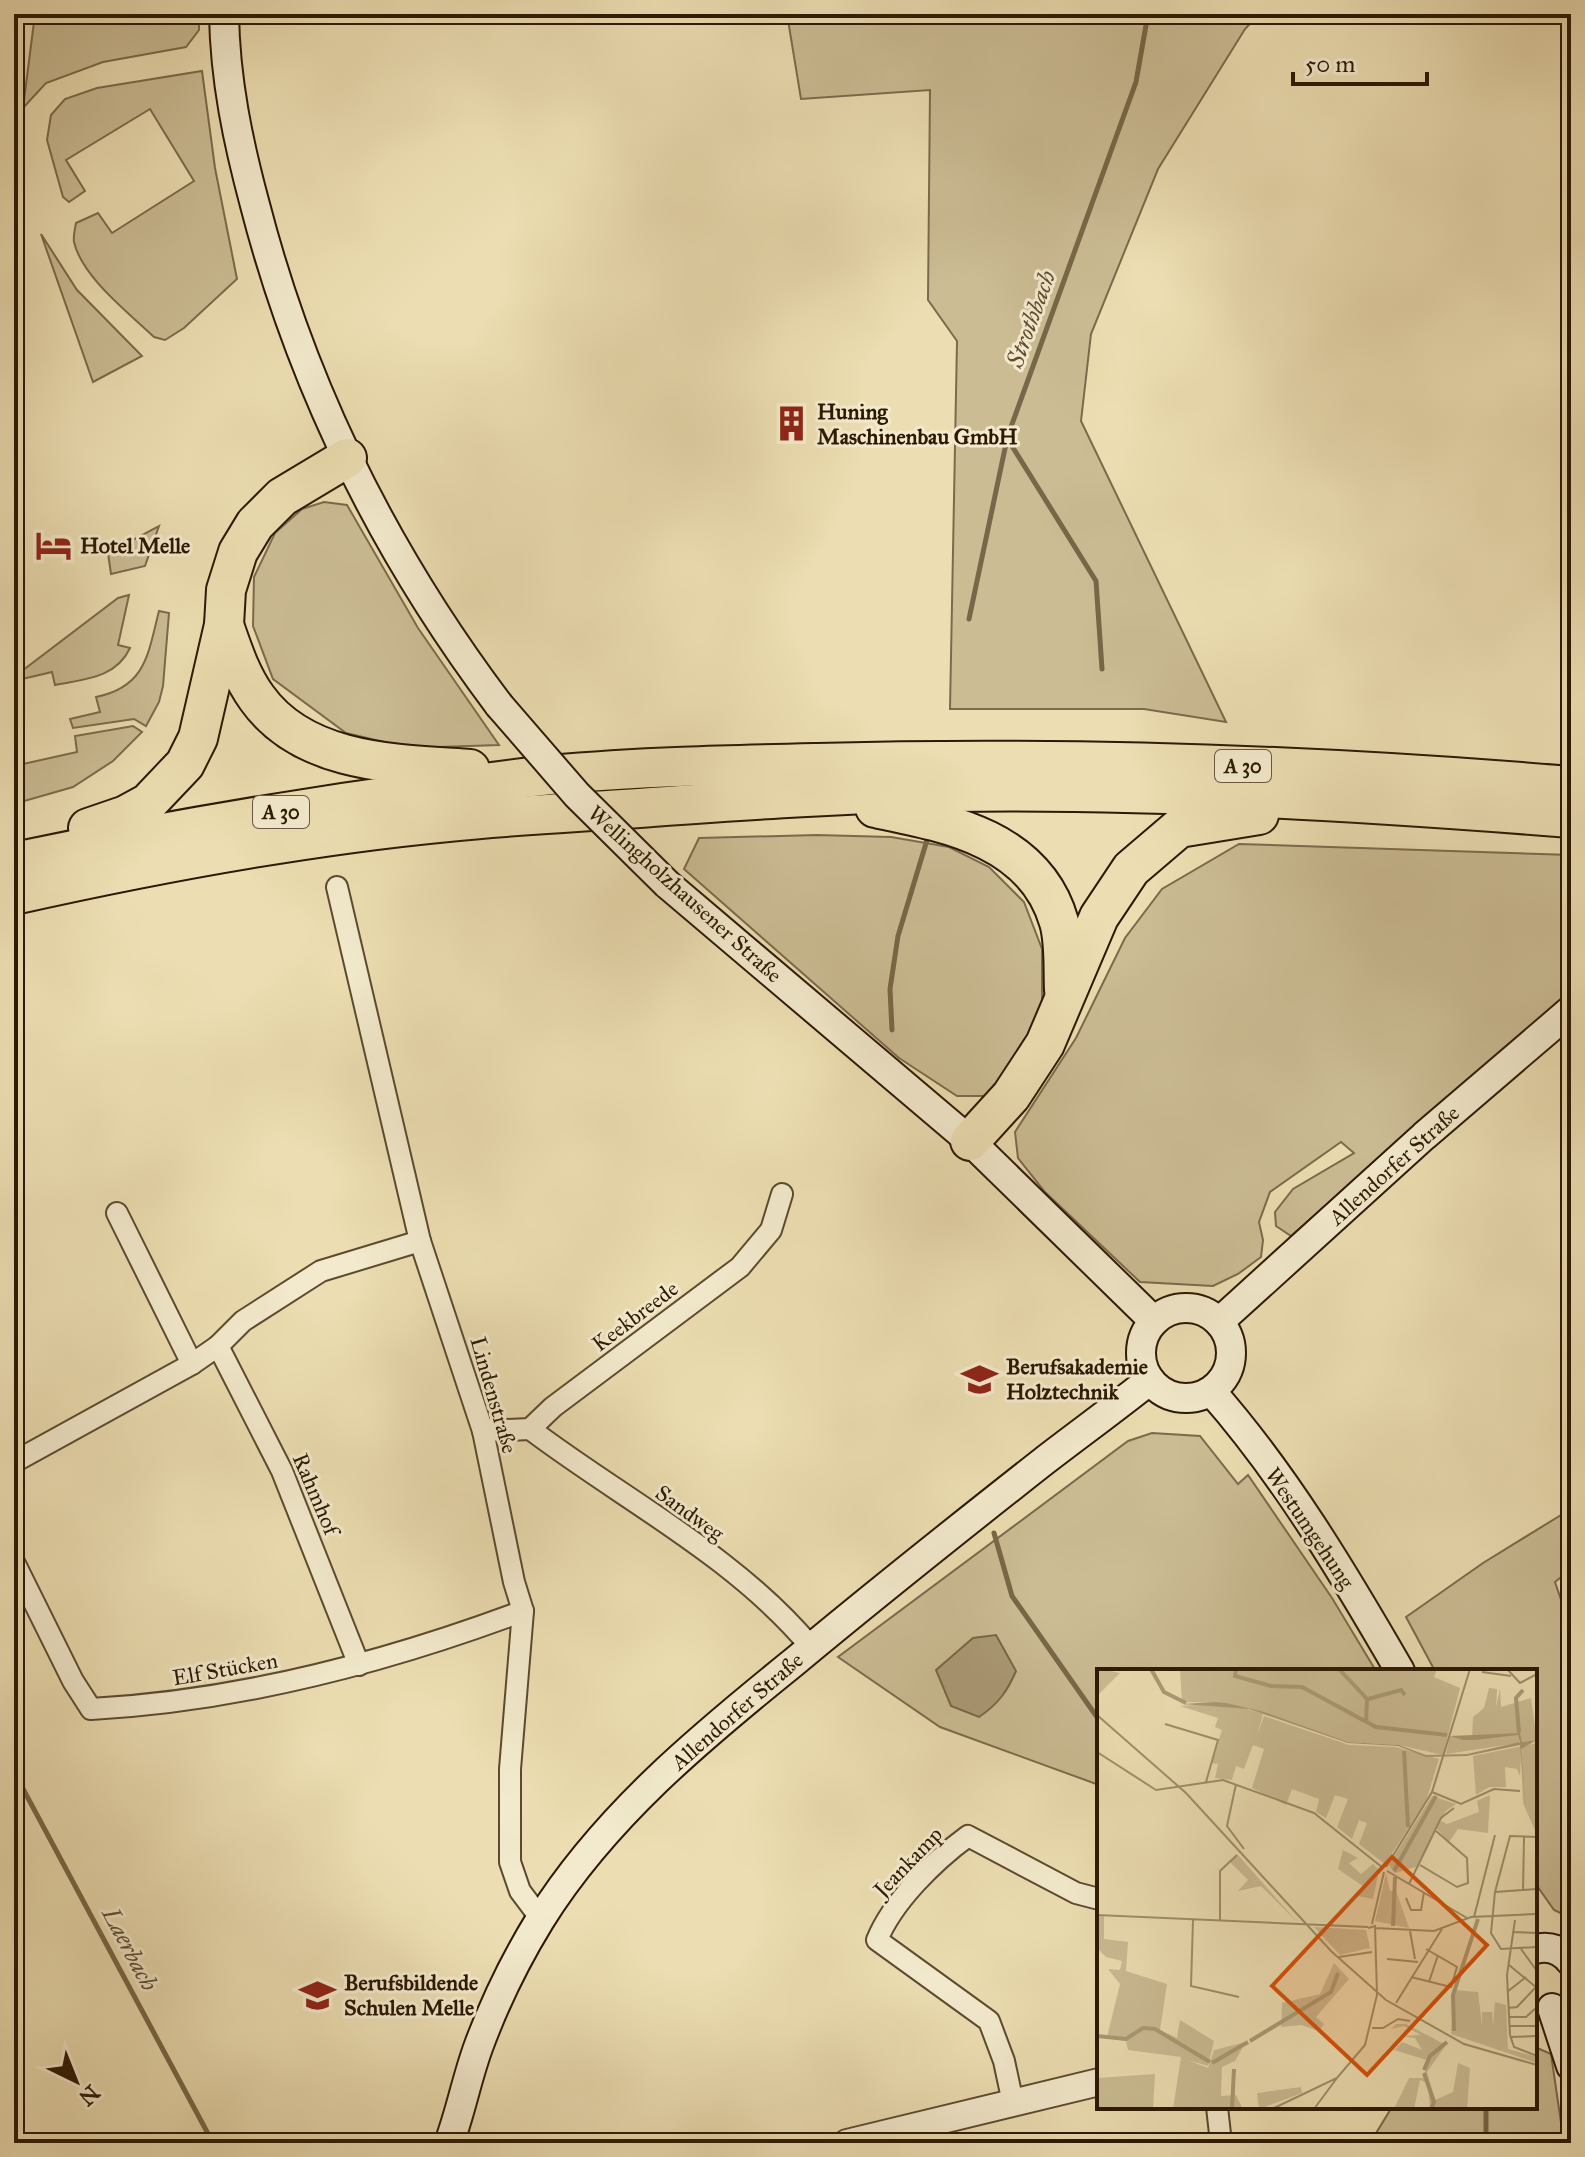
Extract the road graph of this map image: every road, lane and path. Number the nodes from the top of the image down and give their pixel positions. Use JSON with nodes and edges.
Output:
{"nodes":[{"id":1,"x":224,"y":14,"type":"edge"},
{"id":2,"x":347,"y":458,"type":"junction"},
{"id":3,"x":224,"y":625,"type":"junction"},
{"id":4,"x":550,"y":775,"type":"junction"},
{"id":5,"x":1571,"y":786,"type":"edge"},
{"id":6,"x":818,"y":795,"type":"junction"},
{"id":7,"x":1348,"y":801,"type":"junction"},
{"id":8,"x":1571,"y":818,"type":"edge"},
{"id":9,"x":14,"y":854,"type":"edge"},
{"id":10,"x":14,"y":862,"type":"edge"},
{"id":11,"x":337,"y":887,"type":"dead end"},
{"id":12,"x":14,"y":895,"type":"edge"},
{"id":13,"x":1064,"y":997,"type":"junction"},
{"id":14,"x":1571,"y":1010,"type":"edge"},
{"id":15,"x":970,"y":1141,"type":"junction"},
{"id":16,"x":782,"y":1194,"type":"dead end"},
{"id":17,"x":117,"y":1213,"type":"dead end"},
{"id":18,"x":420,"y":1241,"type":"junction"},
{"id":19,"x":1154,"y":1321,"type":"junction"},
{"id":20,"x":1219,"y":1322,"type":"junction"},
{"id":21,"x":218,"y":1346,"type":"junction"},
{"id":22,"x":192,"y":1364,"type":"junction"},
{"id":23,"x":1150,"y":1380,"type":"junction"},
{"id":24,"x":1211,"y":1391,"type":"junction"},
{"id":25,"x":530,"y":1429,"type":"junction"},
{"id":26,"x":483,"y":1431,"type":"junction"},
{"id":27,"x":14,"y":1462,"type":"edge"},
{"id":28,"x":14,"y":1562,"type":"edge"},
{"id":29,"x":523,"y":1611,"type":"junction"},
{"id":30,"x":811,"y":1647,"type":"junction"},
{"id":31,"x":359,"y":1665,"type":"junction"},
{"id":32,"x":1399,"y":1669,"type":"edge"},
{"id":33,"x":1097,"y":1898,"type":"edge"},
{"id":34,"x":541,"y":1919,"type":"junction"},
{"id":35,"x":1537,"y":1949,"type":"edge"},
{"id":36,"x":1571,"y":1962,"type":"edge"},
{"id":37,"x":1553,"y":2003,"type":"edge"},
{"id":38,"x":1571,"y":2066,"type":"edge"},
{"id":39,"x":1097,"y":2082,"type":"edge"},
{"id":40,"x":1013,"y":2103,"type":"junction"},
{"id":41,"x":1217,"y":2109,"type":"edge"},
{"id":42,"x":449,"y":2143,"type":"edge"},
{"id":43,"x":847,"y":2143,"type":"edge"},
{"id":44,"x":1221,"y":2143,"type":"edge"}],
"edges":[{"from":1,"to":2,"type":"main road","name":"Wellingholzhausener Straße"},
{"from":2,"to":3,"type":"highway"},
{"from":2,"to":15,"type":"main road","name":"Wellingholzhausener Straße","bridge":true},
{"from":3,"to":4,"type":"highway"},
{"from":3,"to":9,"type":"highway"},
{"from":4,"to":5,"type":"highway","number":"A 30"},
{"from":4,"to":10,"type":"highway","number":"A 30"},
{"from":6,"to":7,"type":"highway","number":"A 30"},
{"from":6,"to":12,"type":"highway","number":"A 30"},
{"from":6,"to":13,"type":"highway"},
{"from":7,"to":8,"type":"highway","number":"A 30"},
{"from":7,"to":13,"type":"highway"},
{"from":11,"to":18,"type":"street","name":"Lindenstraße"},
{"from":13,"to":15,"type":"highway"},
{"from":14,"to":20,"type":"main road","name":"Allendorfer Straße"},
{"from":15,"to":19,"type":"main road","name":"Wellingholzhausener Straße"},
{"from":16,"to":25,"type":"street","name":"Keekbreede"},
{"from":17,"to":22,"type":"street"},
{"from":18,"to":21,"type":"street"},
{"from":18,"to":26,"type":"street","name":"Lindenstraße"},
{"from":19,"to":20,"type":"main road"},
{"from":19,"to":23,"type":"main road"},
{"from":20,"to":24,"type":"main road"},
{"from":21,"to":22,"type":"street"},
{"from":21,"to":31,"type":"street","name":"Rahmhof"},
{"from":22,"to":27,"type":"street"},
{"from":23,"to":24,"type":"main road"},
{"from":23,"to":30,"type":"main road","name":"Allendorfer Straße"},
{"from":24,"to":32,"type":"main road","name":"Westumgehung"},
{"from":25,"to":26,"type":"street"},
{"from":25,"to":30,"type":"street","name":"Sandweg"},
{"from":26,"to":29,"type":"street","name":"Lindenstraße"},
{"from":28,"to":31,"type":"street","name":"Elf Stücken"},
{"from":29,"to":31,"type":"street","name":"Elf Stücken"},
{"from":29,"to":34,"type":"street","name":"Lindenstraße"},
{"from":30,"to":34,"type":"main road","name":"Allendorfer Straße"},
{"from":33,"to":40,"type":"street","name":"Jeankamp"},
{"from":34,"to":42,"type":"main road","name":"Allendorfer Straße"},
{"from":35,"to":36,"type":"main road"},
{"from":37,"to":38,"type":"main road"},
{"from":39,"to":40,"type":"street"},
{"from":40,"to":43,"type":"street"},
{"from":41,"to":44,"type":"street"}]}
